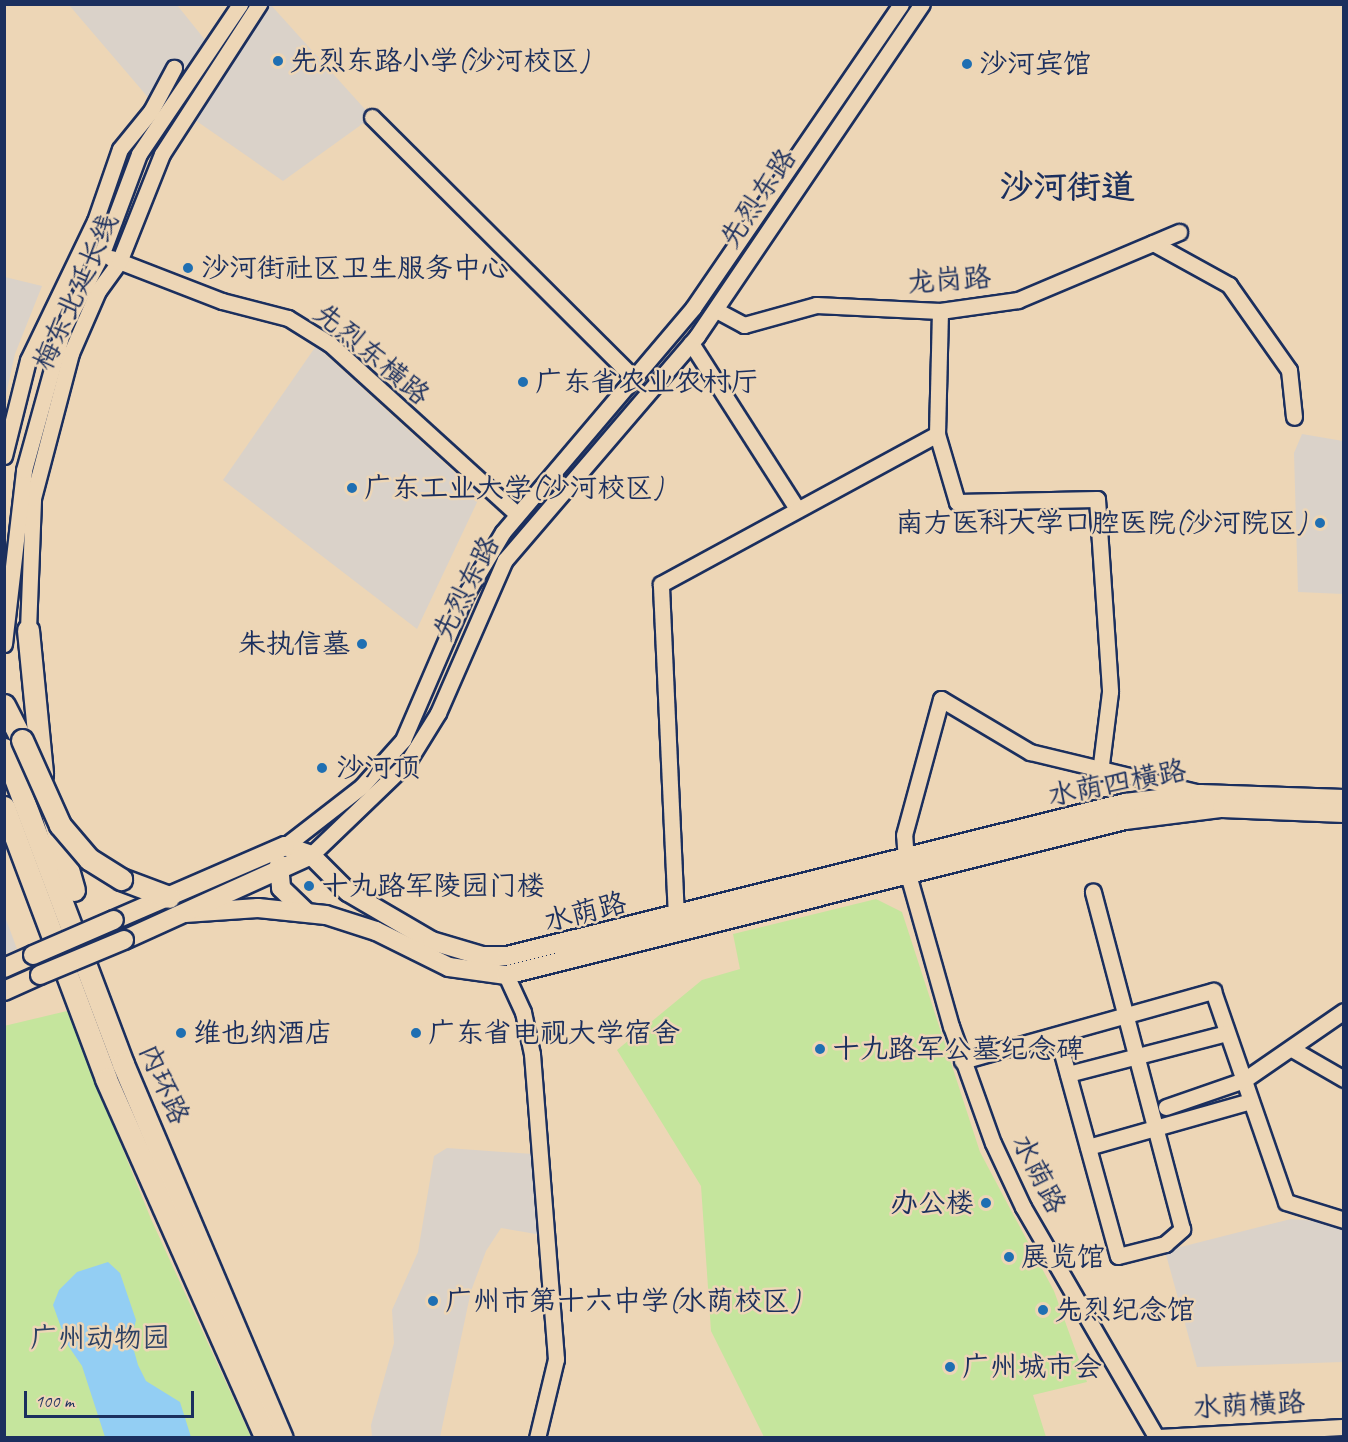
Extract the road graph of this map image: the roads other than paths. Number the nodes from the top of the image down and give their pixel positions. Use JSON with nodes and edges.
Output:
{"nodes":[{"id":1,"x":240,"y":4,"type":"edge"},
{"id":2,"x":259,"y":4,"type":"edge"},
{"id":3,"x":901,"y":4,"type":"edge"},
{"id":4,"x":922,"y":4,"type":"edge"},
{"id":5,"x":210,"y":51,"type":"junction"},
{"id":6,"x":224,"y":58,"type":"junction"},
{"id":7,"x":174,"y":69,"type":"dead end"},
{"id":8,"x":372,"y":117,"type":"dead end"},
{"id":9,"x":120,"y":149,"type":"junction"},
{"id":10,"x":139,"y":154,"type":"junction"},
{"id":11,"x":1179,"y":232,"type":"dead end"},
{"id":12,"x":1153,"y":243,"type":"junction"},
{"id":13,"x":102,"y":253,"type":"junction"},
{"id":14,"x":119,"y":262,"type":"junction"},
{"id":15,"x":716,"y":310,"type":"junction"},
{"id":16,"x":940,"y":311,"type":"junction"},
{"id":17,"x":691,"y":343,"type":"junction"},
{"id":18,"x":648,"y":364,"type":"junction"},
{"id":19,"x":664,"y":377,"type":"junction"},
{"id":20,"x":635,"y":379,"type":"junction"},
{"id":21,"x":1293,"y":417,"type":"dead end"},
{"id":22,"x":937,"y":434,"type":"junction"},
{"id":23,"x":4,"y":456,"type":"edge"},
{"id":24,"x":797,"y":509,"type":"junction"},
{"id":25,"x":517,"y":514,"type":"junction"},
{"id":26,"x":8,"y":594,"type":"edge"},
{"id":27,"x":28,"y":630,"type":"joint"},
{"id":28,"x":4,"y":644,"type":"edge"},
{"id":29,"x":4,"y":705,"type":"edge"},
{"id":30,"x":4,"y":749,"type":"edge"},
{"id":31,"x":1100,"y":772,"type":"junction"},
{"id":32,"x":1200,"y":794,"type":"junction"},
{"id":33,"x":1344,"y":799,"type":"edge"},
{"id":34,"x":4,"y":807,"type":"edge"},
{"id":35,"x":1344,"y":813,"type":"edge"},
{"id":36,"x":285,"y":846,"type":"junction"},
{"id":37,"x":311,"y":855,"type":"junction"},
{"id":38,"x":908,"y":870,"type":"junction"},
{"id":39,"x":278,"y":873,"type":"junction"},
{"id":40,"x":1093,"y":892,"type":"dead end"},
{"id":41,"x":169,"y":897,"type":"junction"},
{"id":42,"x":185,"y":913,"type":"junction"},
{"id":43,"x":307,"y":913,"type":"junction"},
{"id":44,"x":676,"y":917,"type":"junction"},
{"id":45,"x":4,"y":968,"type":"edge"},
{"id":46,"x":506,"y":975,"type":"junction"},
{"id":47,"x":4,"y":991,"type":"edge"},
{"id":48,"x":1344,"y":1011,"type":"edge"},
{"id":49,"x":1124,"y":1016,"type":"junction"},
{"id":50,"x":1227,"y":1033,"type":"junction"},
{"id":51,"x":1057,"y":1035,"type":"junction"},
{"id":52,"x":1292,"y":1049,"type":"junction"},
{"id":53,"x":1137,"y":1056,"type":"junction"},
{"id":54,"x":962,"y":1060,"type":"junction"},
{"id":55,"x":1068,"y":1074,"type":"junction"},
{"id":56,"x":1344,"y":1079,"type":"edge"},
{"id":57,"x":1244,"y":1080,"type":"junction"},
{"id":58,"x":1251,"y":1101,"type":"junction"},
{"id":59,"x":1166,"y":1107,"type":"dead end"},
{"id":60,"x":145,"y":1110,"type":"junction"},
{"id":61,"x":1156,"y":1128,"type":"junction"},
{"id":62,"x":1088,"y":1147,"type":"junction"},
{"id":63,"x":1344,"y":1221,"type":"edge"},
{"id":64,"x":1344,"y":1427,"type":"edge"},
{"id":65,"x":266,"y":1437,"type":"edge"},
{"id":66,"x":282,"y":1437,"type":"edge"},
{"id":67,"x":537,"y":1437,"type":"edge"},
{"id":68,"x":1157,"y":1437,"type":"edge"}],
"edges":[{"from":1,"to":5,"type":"street","name":"梅东北延长线"},
{"from":2,"to":6,"type":"street","name":"梅东北延长线"},
{"from":3,"to":18,"type":"street","name":"先烈东路"},
{"from":4,"to":15,"type":"street","name":"先烈东路"},
{"from":5,"to":6,"type":"street"},
{"from":5,"to":10,"type":"street","name":"梅东北延长线"},
{"from":6,"to":14,"type":"street","name":"梅东北延长线"},
{"from":7,"to":9,"type":"street"},
{"from":8,"to":20,"type":"street"},
{"from":9,"to":10,"type":"street"},
{"from":9,"to":23,"type":"street"},
{"from":10,"to":13,"type":"street","name":"梅东北延长线"},
{"from":11,"to":12,"type":"street","name":"龙岗路"},
{"from":12,"to":16,"type":"street","name":"龙岗路"},
{"from":12,"to":21,"type":"street"},
{"from":13,"to":14,"type":"street","name":"先烈东横路"},
{"from":13,"to":26,"type":"street","name":"梅东北延长线"},
{"from":14,"to":25,"type":"street","name":"先烈东横路"},
{"from":14,"to":27,"type":"street","name":"梅东北延长线"},
{"from":15,"to":16,"type":"street","name":"龙岗路"},
{"from":15,"to":17,"type":"street","name":"先烈东路"},
{"from":16,"to":22,"type":"street"},
{"from":17,"to":19,"type":"street","name":"先烈东路"},
{"from":17,"to":24,"type":"street"},
{"from":18,"to":19,"type":"street"},
{"from":18,"to":20,"type":"street","name":"先烈东路"},
{"from":19,"to":37,"type":"street","name":"先烈东路"},
{"from":20,"to":25,"type":"street","name":"先烈东路"},
{"from":22,"to":24,"type":"street"},
{"from":22,"to":31,"type":"street"},
{"from":24,"to":44,"type":"street"},
{"from":25,"to":36,"type":"street","name":"先烈东路"},
{"from":26,"to":28,"type":"street","name":"梅东北延长线"},
{"from":27,"to":60,"type":"highway"},
{"from":29,"to":41,"type":"highway","bridge":true},
{"from":30,"to":60,"type":"highway","name":"内环路"},
{"from":31,"to":32,"type":"street"},
{"from":31,"to":38,"type":"street"},
{"from":32,"to":33,"type":"main road","name":"水荫四横路"},
{"from":32,"to":38,"type":"main road","name":"水荫四横路"},
{"from":34,"to":65,"type":"highway","name":"内环路"},
{"from":35,"to":38,"type":"main road","name":"水荫四横路"},
{"from":36,"to":37,"type":"main road","name":"水荫路"},
{"from":36,"to":39,"type":"main road"},
{"from":36,"to":41,"type":"main road","name":"先烈东路"},
{"from":37,"to":39,"type":"main road","name":"先烈东路"},
{"from":37,"to":44,"type":"main road","name":"水荫路"},
{"from":38,"to":44,"type":"main road","name":"水荫路"},
{"from":38,"to":46,"type":"main road","name":"水荫路"},
{"from":38,"to":54,"type":"street","name":"水荫路"},
{"from":39,"to":42,"type":"main road","name":"先烈东路"},
{"from":39,"to":43,"type":"main road"},
{"from":40,"to":49,"type":"street"},
{"from":41,"to":45,"type":"main road","name":"先烈东路","bridge":true},
{"from":42,"to":43,"type":"main road","name":"水荫路"},
{"from":42,"to":47,"type":"main road","name":"先烈东路","bridge":true},
{"from":43,"to":46,"type":"main road","name":"水荫路"},
{"from":46,"to":67,"type":"street"},
{"from":48,"to":52,"type":"street"},
{"from":49,"to":50,"type":"street"},
{"from":49,"to":51,"type":"street"},
{"from":49,"to":53,"type":"street"},
{"from":50,"to":53,"type":"street"},
{"from":50,"to":57,"type":"street"},
{"from":51,"to":54,"type":"street"},
{"from":51,"to":55,"type":"street"},
{"from":52,"to":56,"type":"street"},
{"from":52,"to":57,"type":"street"},
{"from":53,"to":55,"type":"street"},
{"from":53,"to":61,"type":"street"},
{"from":54,"to":68,"type":"street","name":"水荫路"},
{"from":55,"to":62,"type":"street"},
{"from":57,"to":58,"type":"street"},
{"from":57,"to":59,"type":"street"},
{"from":58,"to":61,"type":"street"},
{"from":58,"to":63,"type":"street"},
{"from":60,"to":66,"type":"highway","name":"内环路"},
{"from":61,"to":62,"type":"street"},
{"from":61,"to":62,"type":"street"},
{"from":64,"to":68,"type":"street","name":"水荫横路"}]}
